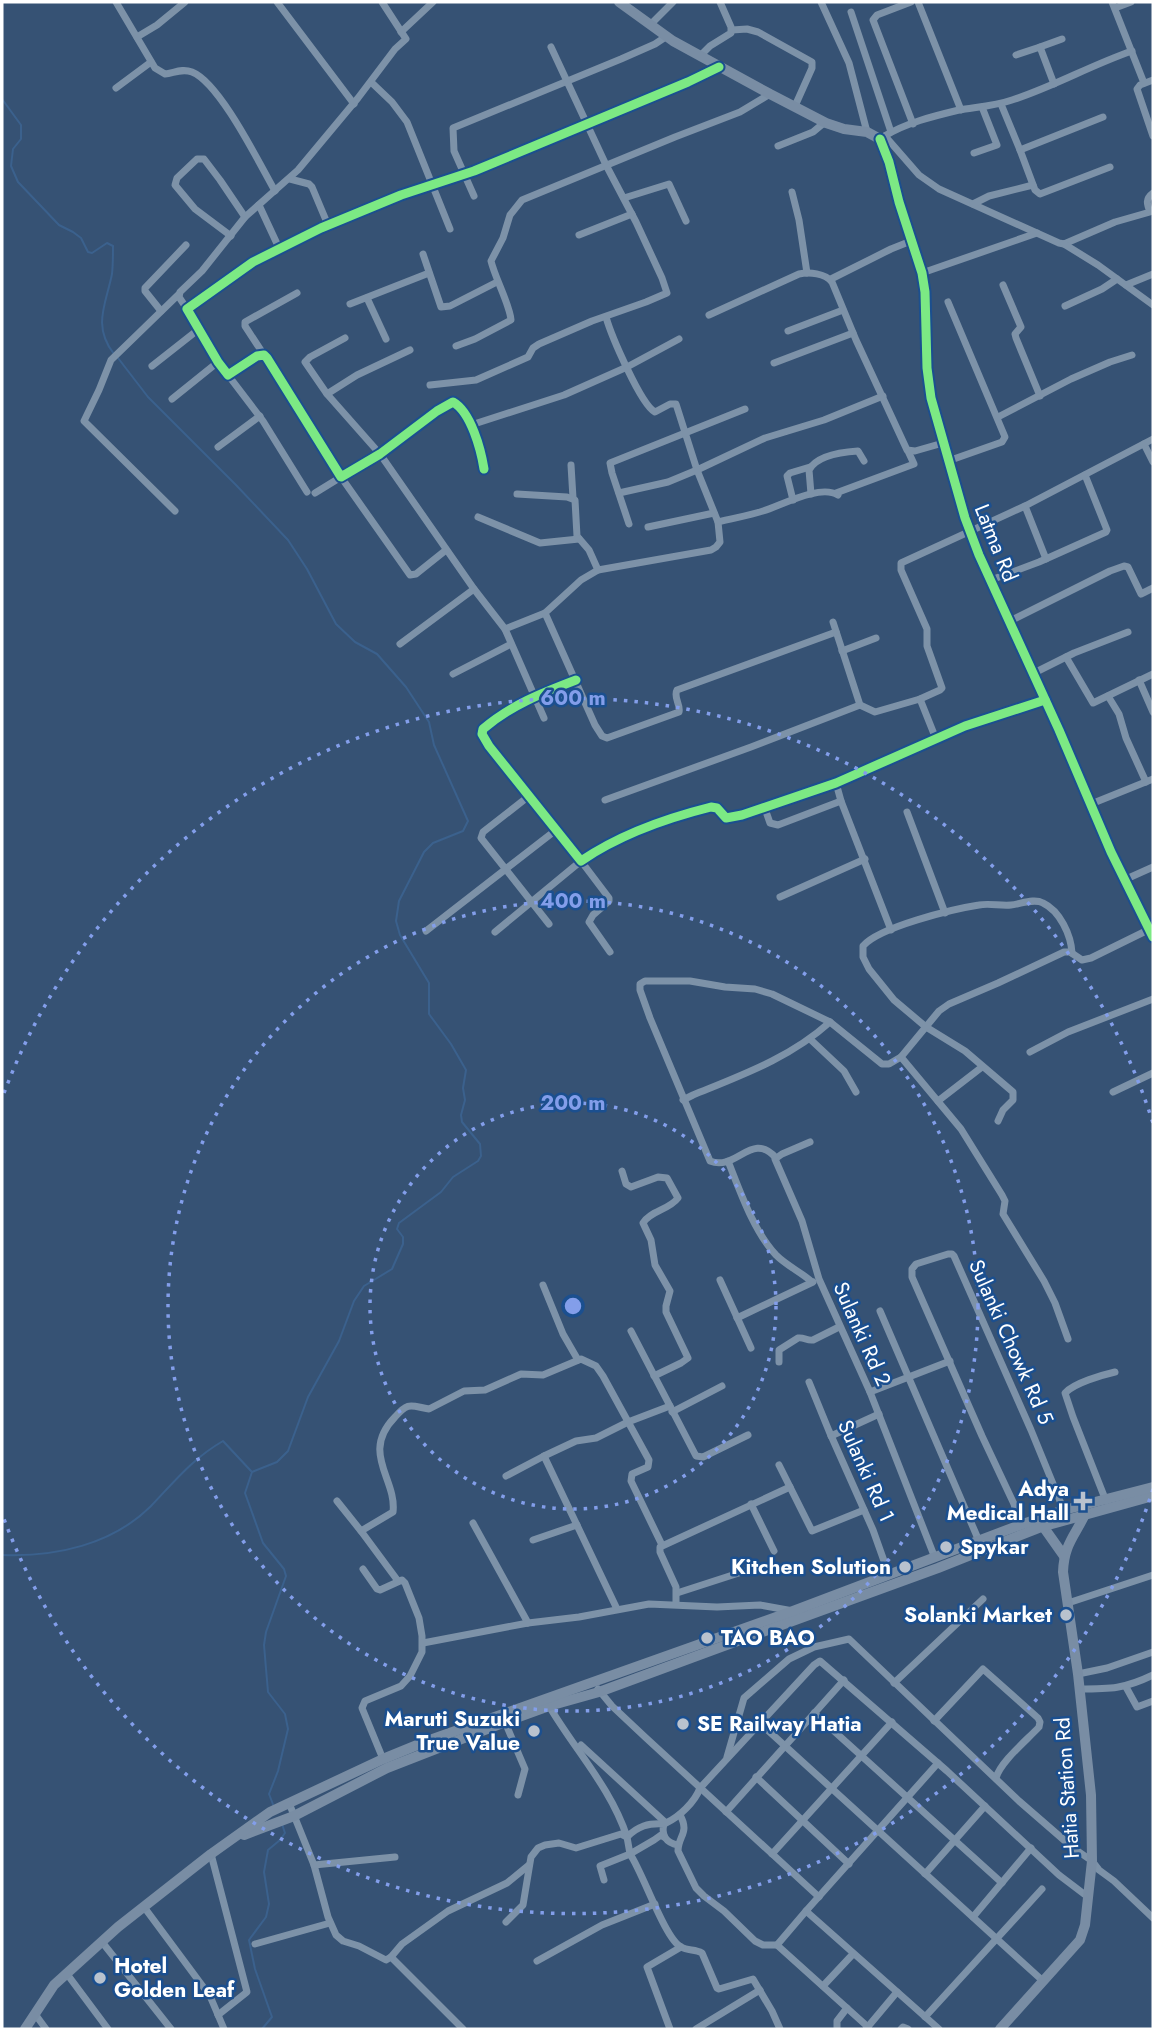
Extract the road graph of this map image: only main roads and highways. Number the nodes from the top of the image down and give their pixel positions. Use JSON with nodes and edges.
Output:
{"nodes":[{"id":1,"x":619,"y":2,"type":"edge"},
{"id":2,"x":1151,"y":933,"type":"edge"},
{"id":3,"x":1153,"y":1487,"type":"edge"},
{"id":4,"x":1153,"y":1496,"type":"edge"},
{"id":5,"x":1107,"y":1503,"type":"junction"},
{"id":6,"x":1085,"y":1509,"type":"junction"},
{"id":7,"x":1040,"y":1523,"type":"junction"},
{"id":8,"x":1064,"y":1556,"type":"junction"},
{"id":9,"x":597,"y":1687,"type":"junction"},
{"id":10,"x":234,"y":1839,"type":"junction"},
{"id":11,"x":25,"y":2029,"type":"edge"},
{"id":12,"x":1000,"y":2029,"type":"edge"}],
"edges":[{"from":1,"to":2,"type":"main road","name":"Latma Rd"},
{"from":3,"to":5,"type":"main road"},
{"from":4,"to":5,"type":"main road"},
{"from":5,"to":6,"type":"main road"},
{"from":6,"to":7,"type":"main road"},
{"from":6,"to":8,"type":"main road"},
{"from":7,"to":8,"type":"main road"},
{"from":7,"to":9,"type":"main road"},
{"from":7,"to":9,"type":"main road"},
{"from":8,"to":12,"type":"main road","name":"Hatia Station Rd"},
{"from":9,"to":10,"type":"main road"},
{"from":9,"to":10,"type":"main road"},
{"from":10,"to":11,"type":"main road"}]}
